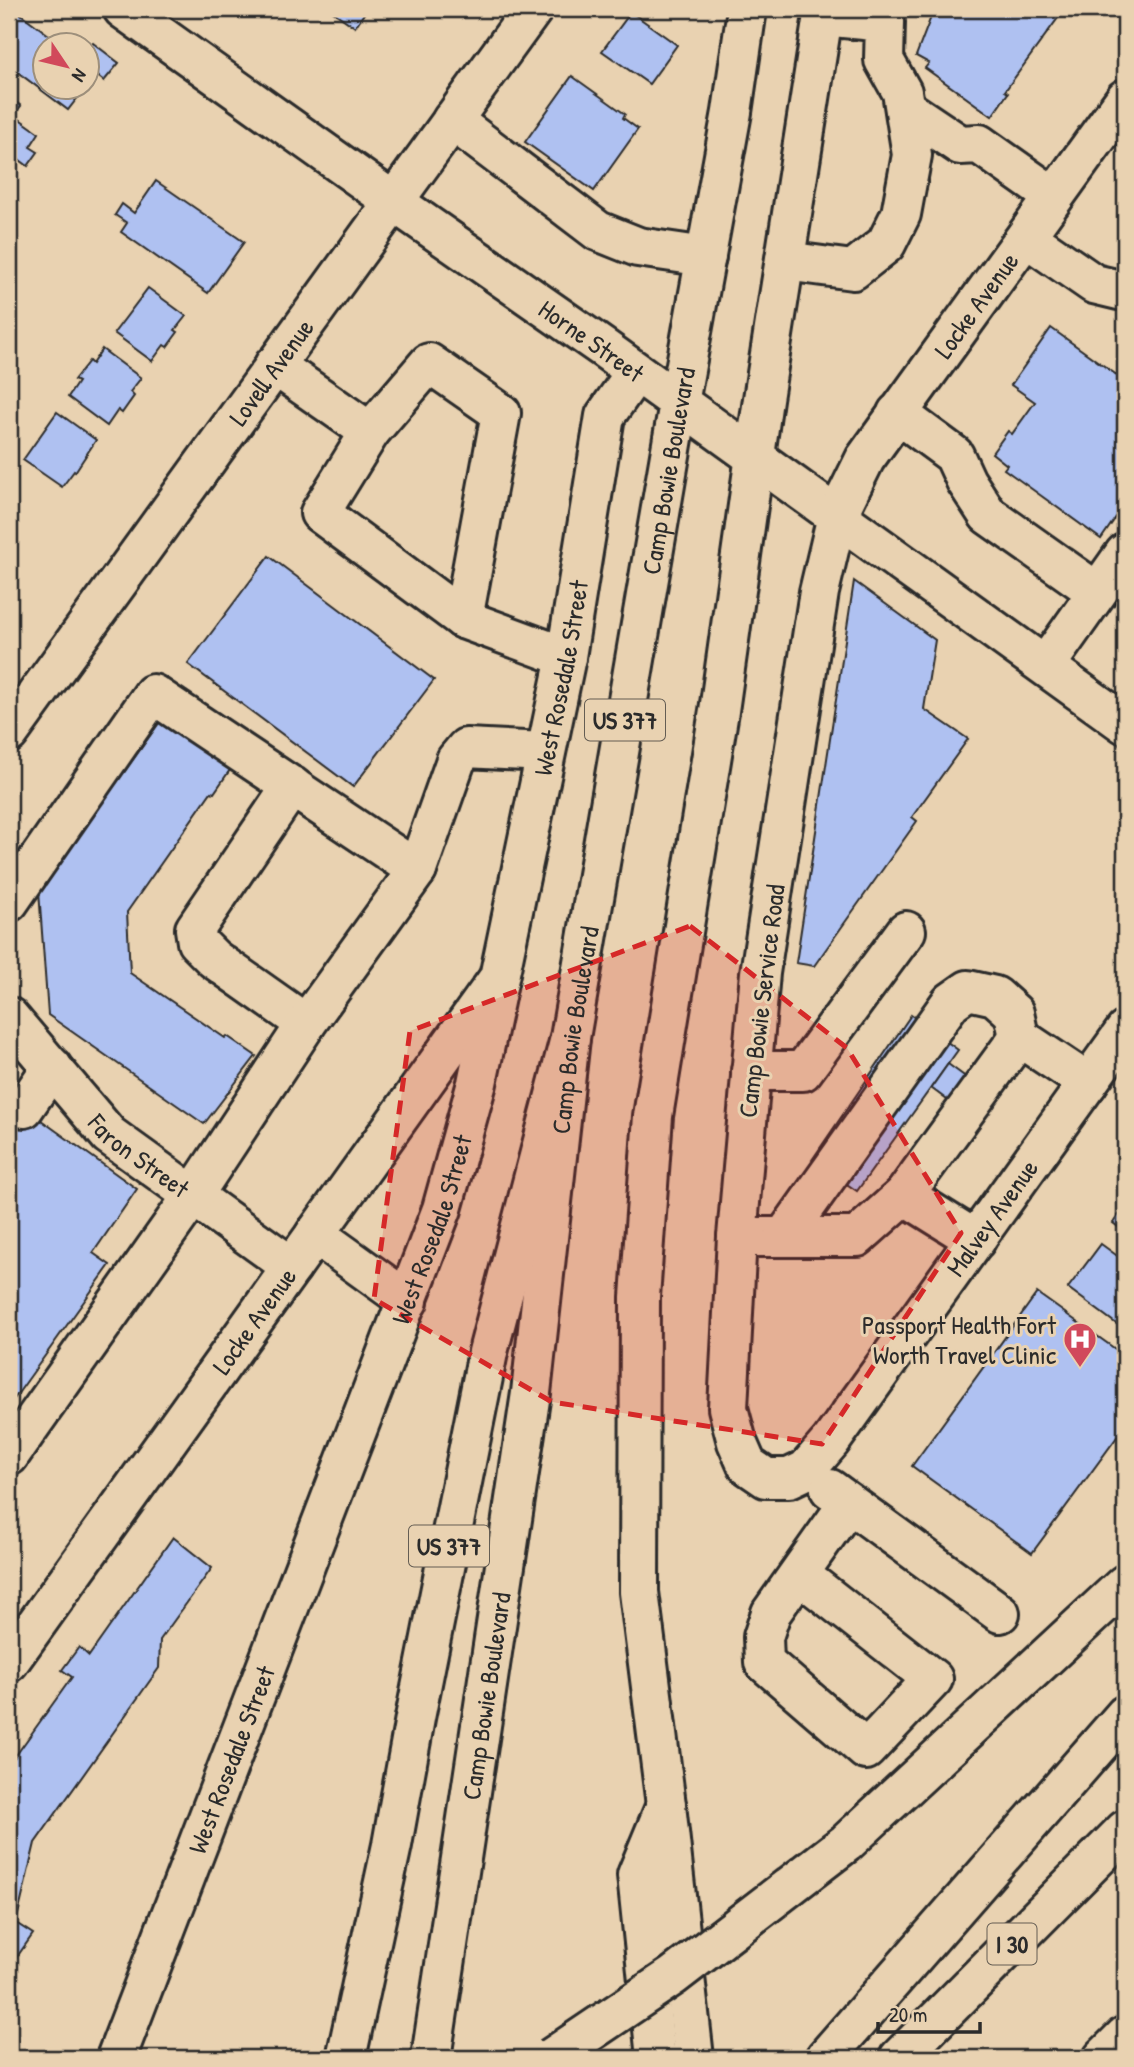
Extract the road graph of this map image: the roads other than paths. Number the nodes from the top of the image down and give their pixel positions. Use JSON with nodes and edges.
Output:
{"nodes":[{"id":1,"x":123,"y":9,"type":"edge"},
{"id":2,"x":533,"y":9,"type":"edge"},
{"id":3,"x":747,"y":9,"type":"edge"},
{"id":4,"x":824,"y":12,"type":"edge"},
{"id":5,"x":886,"y":16,"type":"edge"},
{"id":6,"x":1125,"y":99,"type":"edge"},
{"id":7,"x":905,"y":108,"type":"junction"},
{"id":8,"x":452,"y":120,"type":"junction"},
{"id":9,"x":1054,"y":197,"type":"junction"},
{"id":10,"x":394,"y":202,"type":"junction"},
{"id":11,"x":1026,"y":237,"type":"junction"},
{"id":12,"x":705,"y":257,"type":"junction"},
{"id":13,"x":785,"y":261,"type":"junction"},
{"id":14,"x":1125,"y":286,"type":"edge"},
{"id":15,"x":274,"y":365,"type":"junction"},
{"id":16,"x":636,"y":372,"type":"junction"},
{"id":17,"x":679,"y":403,"type":"junction"},
{"id":18,"x":897,"y":413,"type":"junction"},
{"id":19,"x":370,"y":432,"type":"junction"},
{"id":20,"x":755,"y":458,"type":"junction"},
{"id":21,"x":837,"y":516,"type":"junction"},
{"id":22,"x":1125,"y":553,"type":"edge"},
{"id":23,"x":1097,"y":592,"type":"junction"},
{"id":24,"x":463,"y":619,"type":"junction"},
{"id":25,"x":566,"y":657,"type":"junction"},
{"id":26,"x":1046,"y":665,"type":"junction"},
{"id":27,"x":1125,"y":724,"type":"edge"},
{"id":28,"x":9,"y":733,"type":"edge"},
{"id":29,"x":545,"y":752,"type":"junction"},
{"id":30,"x":292,"y":786,"type":"junction"},
{"id":31,"x":417,"y":870,"type":"junction"},
{"id":32,"x":9,"y":902,"type":"edge"},
{"id":33,"x":906,"y":931,"type":"dead end"},
{"id":34,"x":498,"y":979,"type":"junction"},
{"id":35,"x":9,"y":1017,"type":"edge"},
{"id":36,"x":306,"y":1024,"type":"junction"},
{"id":37,"x":1125,"y":1031,"type":"edge"},
{"id":38,"x":570,"y":1038,"type":"junction"},
{"id":39,"x":1009,"y":1051,"type":"junction"},
{"id":40,"x":52,"y":1068,"type":"junction"},
{"id":41,"x":751,"y":1071,"type":"junction"},
{"id":42,"x":1088,"y":1083,"type":"junction"},
{"id":43,"x":24,"y":1108,"type":"dead end"},
{"id":44,"x":915,"y":1181,"type":"junction"},
{"id":45,"x":192,"y":1197,"type":"junction"},
{"id":46,"x":316,"y":1234,"type":"junction"},
{"id":47,"x":737,"y":1237,"type":"junction"},
{"id":48,"x":784,"y":1237,"type":"junction"},
{"id":49,"x":976,"y":1240,"type":"junction"},
{"id":50,"x":292,"y":1268,"type":"junction"},
{"id":51,"x":408,"y":1301,"type":"junction"},
{"id":52,"x":9,"y":1456,"type":"edge"},
{"id":53,"x":806,"y":1470,"type":"junction"},
{"id":54,"x":848,"y":1504,"type":"junction"},
{"id":55,"x":799,"y":1574,"type":"junction"},
{"id":56,"x":1125,"y":1584,"type":"edge"},
{"id":57,"x":1000,"y":1613,"type":"dead end"},
{"id":58,"x":9,"y":1662,"type":"edge"},
{"id":59,"x":1125,"y":1715,"type":"edge"},
{"id":60,"x":666,"y":1805,"type":"junction"},
{"id":61,"x":1125,"y":1830,"type":"edge"},
{"id":62,"x":1125,"y":2036,"type":"edge"},
{"id":63,"x":116,"y":2058,"type":"edge"},
{"id":64,"x":346,"y":2058,"type":"edge"},
{"id":65,"x":431,"y":2058,"type":"edge"},
{"id":66,"x":551,"y":2058,"type":"edge"},
{"id":67,"x":656,"y":2058,"type":"edge"},
{"id":68,"x":694,"y":2058,"type":"edge"},
{"id":69,"x":825,"y":2058,"type":"edge"},
{"id":70,"x":899,"y":2058,"type":"edge"},
{"id":71,"x":1103,"y":2058,"type":"edge"}],
"edges":[{"from":1,"to":10,"type":"main road","name":"Horne Street"},
{"from":2,"to":8,"type":"main road","name":"Lovell Avenue"},
{"from":3,"to":12,"type":"main road","name":"Camp Bowie Boulevard","number":"US 377"},
{"from":4,"to":5,"type":"main road"},
{"from":4,"to":13,"type":"main road"},
{"from":5,"to":7,"type":"main road"},
{"from":6,"to":9,"type":"main road","name":"Locke Avenue"},
{"from":7,"to":9,"type":"main road"},
{"from":7,"to":13,"type":"main road"},
{"from":8,"to":10,"type":"main road","name":"Lovell Avenue"},
{"from":8,"to":12,"type":"main road"},
{"from":9,"to":11,"type":"main road","name":"Locke Avenue"},
{"from":10,"to":15,"type":"main road","name":"Lovell Avenue"},
{"from":10,"to":16,"type":"main road","name":"Horne Street"},
{"from":11,"to":14,"type":"main road"},
{"from":11,"to":18,"type":"main road","name":"Locke Avenue"},
{"from":12,"to":17,"type":"main road","name":"Camp Bowie Boulevard","number":"US 377"},
{"from":13,"to":20,"type":"main road"},
{"from":15,"to":19,"type":"main road"},
{"from":15,"to":28,"type":"main road","name":"Lovell Avenue"},
{"from":16,"to":17,"type":"main road","name":"Horne Street"},
{"from":16,"to":25,"type":"main road","name":"West Rosedale Street"},
{"from":17,"to":20,"type":"main road","name":"Horne Street"},
{"from":17,"to":38,"type":"main road","name":"Camp Bowie Boulevard","number":"US 377"},
{"from":18,"to":21,"type":"main road","name":"Locke Avenue"},
{"from":18,"to":23,"type":"main road"},
{"from":19,"to":24,"type":"main road"},
{"from":19,"to":24,"type":"main road"},
{"from":20,"to":21,"type":"main road","name":"Horne Street"},
{"from":20,"to":60,"type":"main road"},
{"from":21,"to":26,"type":"main road","name":"Horne Street"},
{"from":21,"to":41,"type":"main road","name":"Camp Bowie Service Road"},
{"from":22,"to":23,"type":"main road"},
{"from":23,"to":26,"type":"main road"},
{"from":24,"to":25,"type":"main road"},
{"from":25,"to":29,"type":"main road","name":"West Rosedale Street"},
{"from":26,"to":27,"type":"main road","name":"Horne Street"},
{"from":29,"to":31,"type":"main road"},
{"from":29,"to":34,"type":"main road","name":"West Rosedale Street"},
{"from":30,"to":31,"type":"main road"},
{"from":30,"to":32,"type":"main road"},
{"from":30,"to":36,"type":"main road"},
{"from":31,"to":36,"type":"main road"},
{"from":33,"to":41,"type":"main road"},
{"from":34,"to":46,"type":"main road","name":"Locke Avenue"},
{"from":34,"to":51,"type":"main road","name":"West Rosedale Street"},
{"from":35,"to":40,"type":"main road","name":"Faron Street"},
{"from":36,"to":45,"type":"main road"},
{"from":37,"to":42,"type":"main road","name":"Malvey Avenue"},
{"from":38,"to":64,"type":"main road","number":"US 377"},
{"from":38,"to":65,"type":"main road","name":"Camp Bowie Boulevard"},
{"from":39,"to":42,"type":"main road"},
{"from":39,"to":44,"type":"main road"},
{"from":39,"to":48,"type":"main road"},
{"from":40,"to":43,"type":"main road"},
{"from":40,"to":45,"type":"main road","name":"Faron Street"},
{"from":41,"to":47,"type":"main road","name":"Camp Bowie Service Road"},
{"from":42,"to":49,"type":"main road","name":"Malvey Avenue"},
{"from":44,"to":48,"type":"main road"},
{"from":44,"to":49,"type":"main road"},
{"from":45,"to":50,"type":"main road","name":"Faron Street"},
{"from":45,"to":52,"type":"main road"},
{"from":46,"to":50,"type":"main road","name":"Locke Avenue"},
{"from":46,"to":51,"type":"main road"},
{"from":47,"to":48,"type":"main road"},
{"from":47,"to":53,"type":"main road","name":"Camp Bowie Service Road"},
{"from":49,"to":53,"type":"main road","name":"Malvey Avenue"},
{"from":50,"to":58,"type":"main road","name":"Locke Avenue"},
{"from":51,"to":63,"type":"main road","name":"West Rosedale Street"},
{"from":53,"to":54,"type":"main road"},
{"from":54,"to":55,"type":"main road"},
{"from":54,"to":57,"type":"main road"},
{"from":55,"to":55,"type":"main road"},
{"from":56,"to":66,"type":"main road","bridge":true},
{"from":59,"to":69,"type":"main road"},
{"from":60,"to":67,"type":"main road"},
{"from":60,"to":68,"type":"main road"},
{"from":61,"to":70,"type":"main road","number":"I 30"},
{"from":62,"to":71,"type":"main road"}]}
